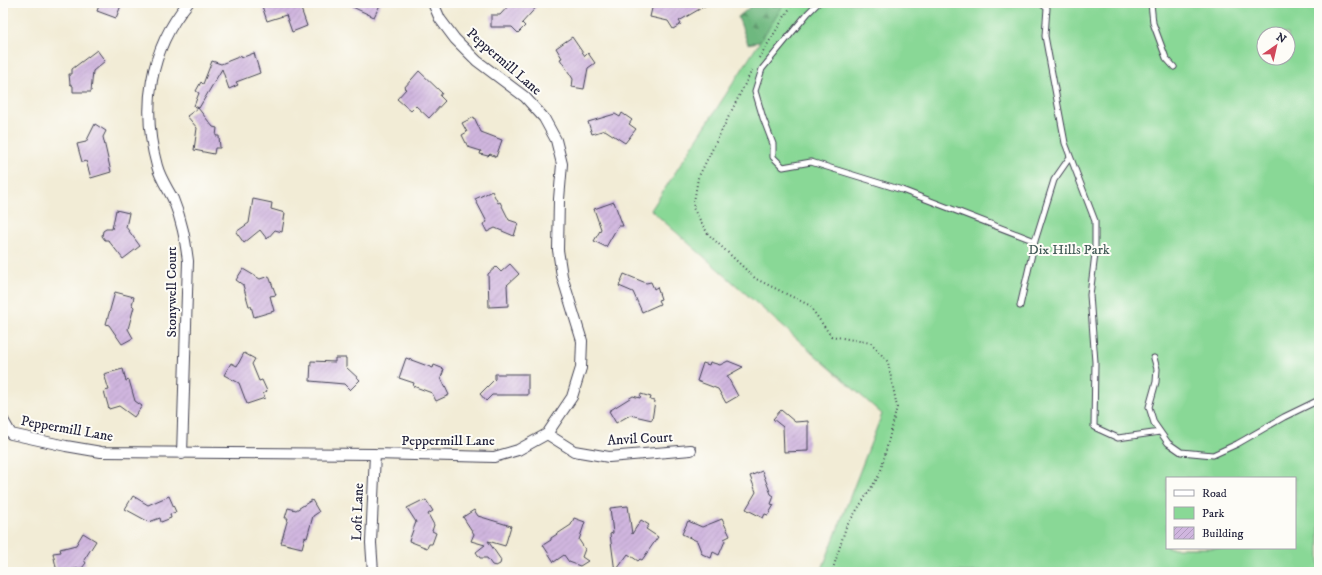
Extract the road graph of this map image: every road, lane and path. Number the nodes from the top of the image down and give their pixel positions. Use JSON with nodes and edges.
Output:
{"nodes":[{"id":1,"x":188,"y":3,"type":"edge"},
{"id":2,"x":433,"y":3,"type":"edge"},
{"id":3,"x":793,"y":3,"type":"edge"},
{"id":4,"x":818,"y":3,"type":"edge"},
{"id":5,"x":1040,"y":3,"type":"edge"},
{"id":6,"x":1152,"y":3,"type":"edge"},
{"id":7,"x":1047,"y":5,"type":"edge"},
{"id":8,"x":756,"y":63,"type":"dead end"},
{"id":9,"x":1174,"y":67,"type":"dead end"},
{"id":10,"x":752,"y":69,"type":"dead end"},
{"id":11,"x":1070,"y":157,"type":"junction"},
{"id":12,"x":1035,"y":241,"type":"junction"},
{"id":13,"x":1020,"y":306,"type":"dead end"},
{"id":14,"x":1154,"y":358,"type":"dead end"},
{"id":15,"x":1319,"y":400,"type":"edge"},
{"id":16,"x":3,"y":420,"type":"edge"},
{"id":17,"x":1160,"y":432,"type":"junction"},
{"id":18,"x":547,"y":434,"type":"junction"},
{"id":19,"x":691,"y":450,"type":"dead end"},
{"id":20,"x":182,"y":454,"type":"junction"},
{"id":21,"x":375,"y":454,"type":"junction"},
{"id":22,"x":373,"y":572,"type":"edge"},
{"id":23,"x":832,"y":572,"type":"edge"}],
"edges":[{"from":1,"to":20,"type":"street","name":"Stonywell Court"},
{"from":2,"to":18,"type":"street","name":"Peppermill Lane"},
{"from":3,"to":8,"type":"path"},
{"from":4,"to":12,"type":"lane"},
{"from":5,"to":7,"type":"lane"},
{"from":6,"to":9,"type":"lane"},
{"from":7,"to":11,"type":"lane"},
{"from":10,"to":23,"type":"path"},
{"from":11,"to":12,"type":"lane"},
{"from":11,"to":17,"type":"lane"},
{"from":12,"to":13,"type":"lane"},
{"from":14,"to":17,"type":"lane"},
{"from":15,"to":17,"type":"lane"},
{"from":16,"to":20,"type":"street","name":"Peppermill Lane"},
{"from":18,"to":19,"type":"street","name":"Anvil Court"},
{"from":18,"to":21,"type":"street","name":"Peppermill Lane"},
{"from":20,"to":21,"type":"street","name":"Peppermill Lane"},
{"from":21,"to":22,"type":"street","name":"Loft Lane"}]}
